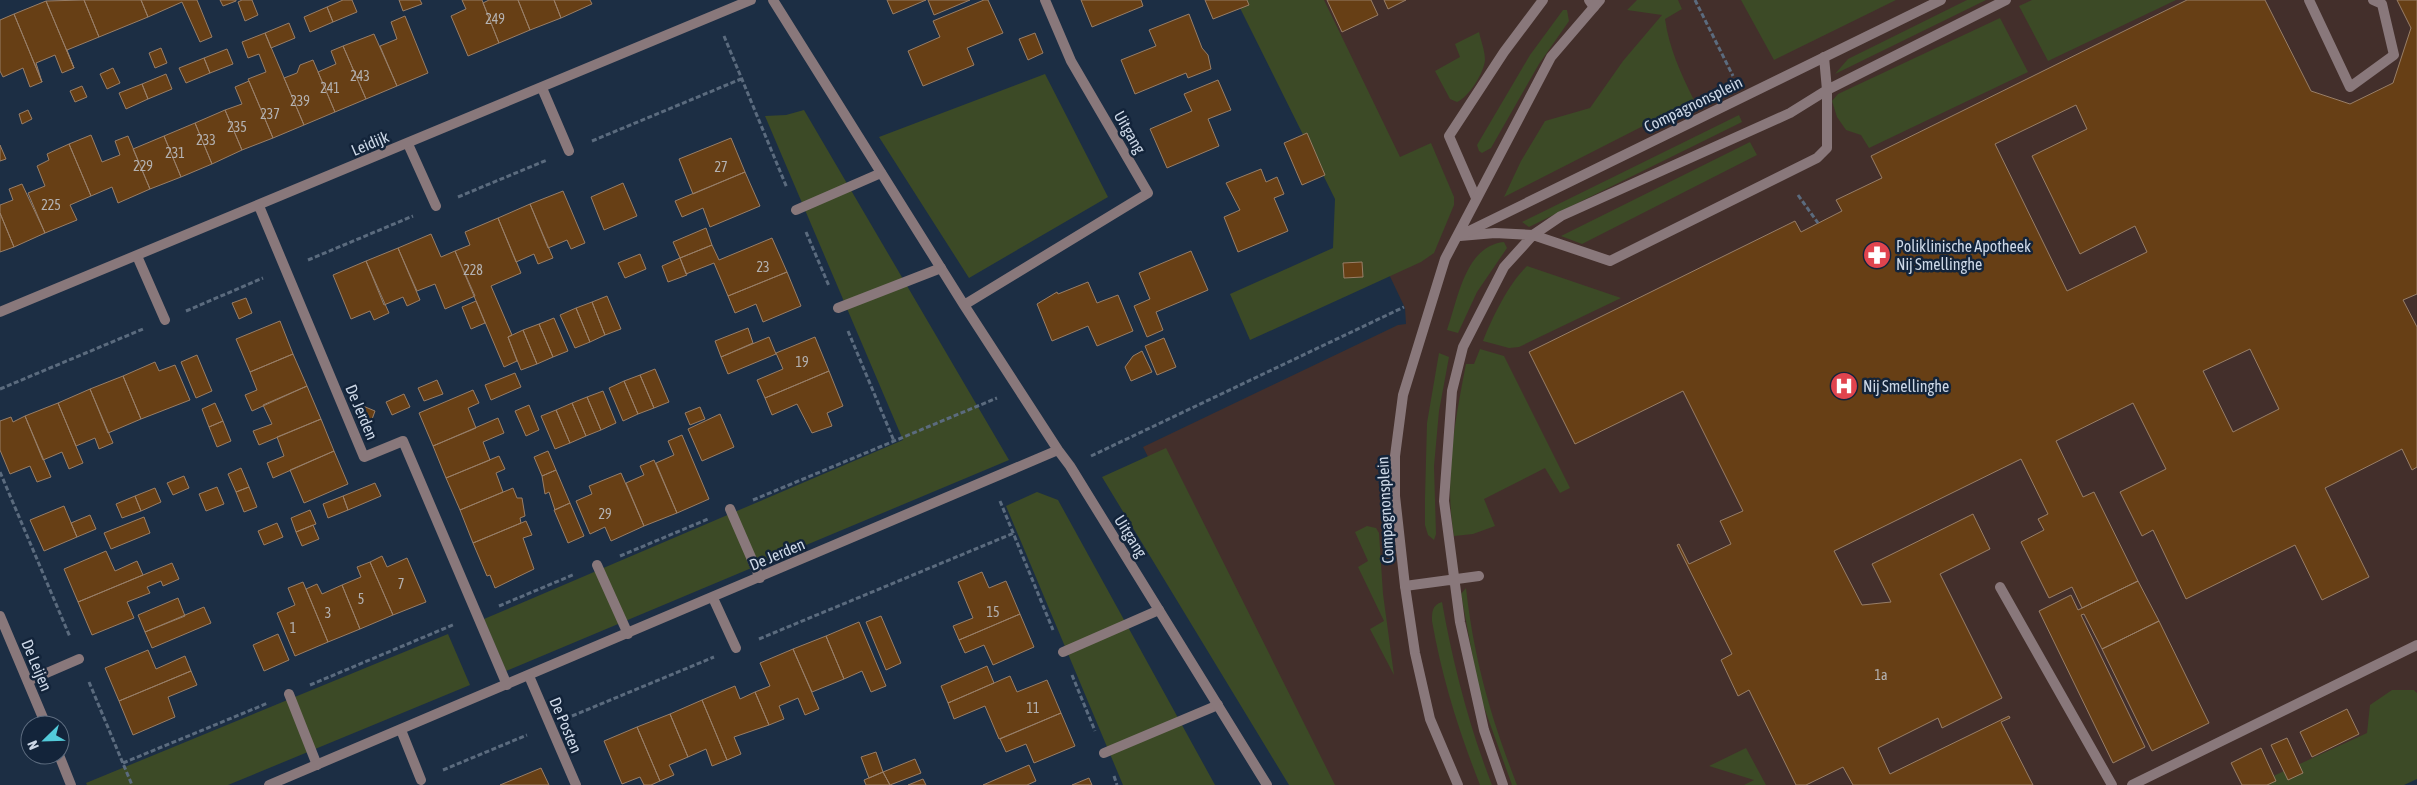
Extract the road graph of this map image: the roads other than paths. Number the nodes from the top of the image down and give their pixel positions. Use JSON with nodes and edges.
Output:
{"nodes":[{"id":1,"x":751,"y":0,"type":"edge"},
{"id":2,"x":772,"y":0,"type":"edge"},
{"id":3,"x":1045,"y":0,"type":"edge"},
{"id":4,"x":1543,"y":0,"type":"edge"},
{"id":5,"x":1941,"y":0,"type":"edge"},
{"id":6,"x":2006,"y":0,"type":"edge"},
{"id":7,"x":2309,"y":0,"type":"edge"},
{"id":8,"x":2373,"y":0,"type":"edge"},
{"id":9,"x":1594,"y":2,"type":"edge"},
{"id":10,"x":1824,"y":57,"type":"junction"},
{"id":11,"x":542,"y":88,"type":"junction"},
{"id":12,"x":1827,"y":90,"type":"junction"},
{"id":13,"x":408,"y":144,"type":"junction"},
{"id":14,"x":569,"y":151,"type":"road end"},
{"id":15,"x":881,"y":173,"type":"junction"},
{"id":16,"x":1476,"y":198,"type":"junction"},
{"id":17,"x":259,"y":206,"type":"junction"},
{"id":18,"x":436,"y":206,"type":"road end"},
{"id":19,"x":796,"y":210,"type":"dead end"},
{"id":20,"x":1533,"y":235,"type":"junction"},
{"id":21,"x":1459,"y":236,"type":"junction"},
{"id":22,"x":137,"y":256,"type":"junction"},
{"id":23,"x":941,"y":268,"type":"junction"},
{"id":24,"x":964,"y":305,"type":"junction"},
{"id":25,"x":838,"y":308,"type":"dead end"},
{"id":26,"x":0,"y":312,"type":"edge"},
{"id":27,"x":166,"y":320,"type":"dead end"},
{"id":28,"x":1058,"y":450,"type":"junction"},
{"id":29,"x":730,"y":509,"type":"dead end"},
{"id":30,"x":597,"y":565,"type":"dead end"},
{"id":31,"x":1479,"y":576,"type":"dead end"},
{"id":32,"x":760,"y":578,"type":"junction"},
{"id":33,"x":1454,"y":579,"type":"junction"},
{"id":34,"x":1405,"y":586,"type":"junction"},
{"id":35,"x":2000,"y":586,"type":"dead end"},
{"id":36,"x":713,"y":598,"type":"junction"},
{"id":37,"x":1159,"y":610,"type":"junction"},
{"id":38,"x":0,"y":616,"type":"edge"},
{"id":39,"x":628,"y":634,"type":"junction"},
{"id":40,"x":2417,"y":645,"type":"edge"},
{"id":41,"x":736,"y":648,"type":"road end"},
{"id":42,"x":1063,"y":652,"type":"dead end"},
{"id":43,"x":79,"y":659,"type":"road end"},
{"id":44,"x":529,"y":676,"type":"junction"},
{"id":45,"x":28,"y":681,"type":"junction"},
{"id":46,"x":507,"y":685,"type":"junction"},
{"id":47,"x":289,"y":694,"type":"dead end"},
{"id":48,"x":1218,"y":705,"type":"junction"},
{"id":49,"x":42,"y":715,"type":"edge"},
{"id":50,"x":401,"y":730,"type":"junction"},
{"id":51,"x":1104,"y":753,"type":"dead end"},
{"id":52,"x":63,"y":765,"type":"edge"},
{"id":53,"x":318,"y":765,"type":"junction"},
{"id":54,"x":421,"y":780,"type":"road end"},
{"id":55,"x":71,"y":785,"type":"edge"},
{"id":56,"x":269,"y":785,"type":"edge"},
{"id":57,"x":576,"y":785,"type":"edge"},
{"id":58,"x":1267,"y":785,"type":"edge"},
{"id":59,"x":1458,"y":785,"type":"edge"},
{"id":60,"x":1503,"y":785,"type":"edge"},
{"id":61,"x":2112,"y":785,"type":"edge"},
{"id":62,"x":2132,"y":785,"type":"edge"}],
"edges":[{"from":1,"to":11,"type":"street","name":"Leidijk"},
{"from":2,"to":15,"type":"street","name":"Uitgang"},
{"from":3,"to":24,"type":"street","name":"Uitgang"},
{"from":4,"to":16,"type":"street"},
{"from":5,"to":10,"type":"street","name":"Compagnonsplein"},
{"from":6,"to":12,"type":"street"},
{"from":7,"to":8,"type":"street"},
{"from":9,"to":16,"type":"street","name":"Compagnonsplein"},
{"from":10,"to":12,"type":"street"},
{"from":10,"to":21,"type":"street","name":"Compagnonsplein"},
{"from":11,"to":13,"type":"street","name":"Leidijk"},
{"from":11,"to":14,"type":"street"},
{"from":12,"to":20,"type":"street"},
{"from":12,"to":20,"type":"street"},
{"from":13,"to":17,"type":"street","name":"Leidijk"},
{"from":13,"to":18,"type":"street"},
{"from":15,"to":19,"type":"street"},
{"from":15,"to":23,"type":"street","name":"Uitgang"},
{"from":16,"to":21,"type":"street","name":"Compagnonsplein"},
{"from":17,"to":22,"type":"street","name":"Leidijk"},
{"from":17,"to":46,"type":"street","name":"De Jerden"},
{"from":20,"to":21,"type":"street"},
{"from":20,"to":33,"type":"street"},
{"from":21,"to":34,"type":"street","name":"Compagnonsplein"},
{"from":22,"to":26,"type":"street","name":"Leidijk"},
{"from":22,"to":27,"type":"street"},
{"from":23,"to":24,"type":"street","name":"Uitgang"},
{"from":23,"to":25,"type":"street"},
{"from":24,"to":28,"type":"street","name":"Uitgang"},
{"from":28,"to":32,"type":"street","name":"De Jerden"},
{"from":28,"to":37,"type":"street","name":"Uitgang"},
{"from":29,"to":32,"type":"street"},
{"from":30,"to":39,"type":"street"},
{"from":31,"to":33,"type":"street"},
{"from":32,"to":36,"type":"street","name":"De Jerden"},
{"from":33,"to":34,"type":"street"},
{"from":33,"to":60,"type":"street"},
{"from":34,"to":59,"type":"street","name":"Compagnonsplein"},
{"from":35,"to":61,"type":"street"},
{"from":36,"to":39,"type":"street","name":"De Jerden"},
{"from":36,"to":41,"type":"street"},
{"from":37,"to":42,"type":"street"},
{"from":37,"to":48,"type":"street","name":"Uitgang"},
{"from":38,"to":45,"type":"street","name":"De Leijen"},
{"from":39,"to":44,"type":"street","name":"De Jerden"},
{"from":40,"to":62,"type":"street"},
{"from":43,"to":45,"type":"street"},
{"from":44,"to":46,"type":"street","name":"De Jerden"},
{"from":44,"to":57,"type":"street","name":"De Posten"},
{"from":45,"to":49,"type":"street","name":"De Leijen"},
{"from":46,"to":50,"type":"street","name":"De Jerden"},
{"from":47,"to":53,"type":"street"},
{"from":48,"to":51,"type":"street"},
{"from":48,"to":58,"type":"street","name":"Uitgang"},
{"from":50,"to":53,"type":"street","name":"De Jerden"},
{"from":50,"to":54,"type":"street"},
{"from":52,"to":55,"type":"street"},
{"from":53,"to":56,"type":"street","name":"De Jerden"}]}
